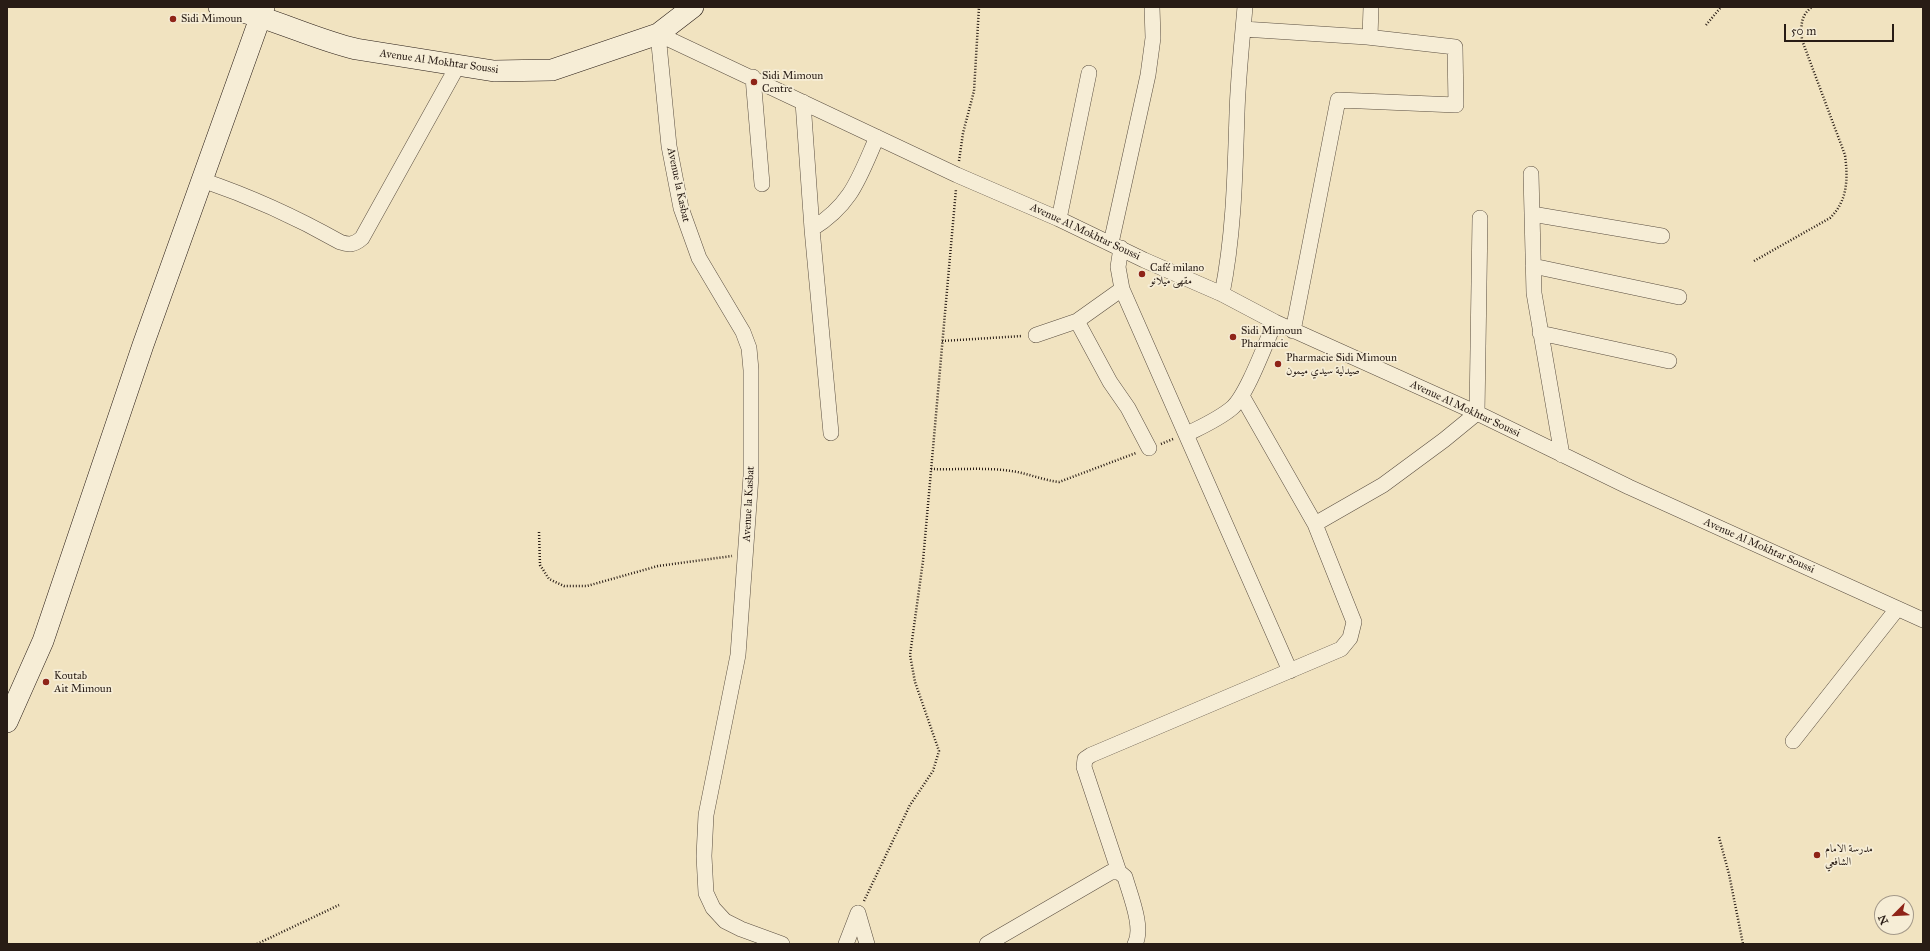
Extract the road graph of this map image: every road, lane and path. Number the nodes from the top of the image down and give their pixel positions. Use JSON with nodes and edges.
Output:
{"nodes":[{"id":1,"x":219,"y":7,"type":"edge"},
{"id":2,"x":693,"y":7,"type":"edge"},
{"id":3,"x":979,"y":7,"type":"edge"},
{"id":4,"x":1152,"y":7,"type":"edge"},
{"id":5,"x":1245,"y":7,"type":"edge"},
{"id":6,"x":1371,"y":7,"type":"edge"},
{"id":7,"x":1721,"y":7,"type":"edge"},
{"id":8,"x":1812,"y":7,"type":"edge"},
{"id":9,"x":263,"y":12,"type":"edge"},
{"id":10,"x":1706,"y":25,"type":"dead end"},
{"id":11,"x":1243,"y":29,"type":"junction"},
{"id":12,"x":658,"y":34,"type":"junction"},
{"id":13,"x":1370,"y":37,"type":"junction"},
{"id":14,"x":457,"y":67,"type":"junction"},
{"id":15,"x":1089,"y":73,"type":"dead end"},
{"id":16,"x":753,"y":78,"type":"junction"},
{"id":17,"x":803,"y":102,"type":"junction"},
{"id":18,"x":877,"y":137,"type":"junction"},
{"id":19,"x":1531,"y":174,"type":"dead end"},
{"id":20,"x":957,"y":175,"type":"junction"},
{"id":21,"x":202,"y":180,"type":"junction"},
{"id":22,"x":762,"y":184,"type":"dead end"},
{"id":23,"x":1532,"y":214,"type":"junction"},
{"id":24,"x":1059,"y":218,"type":"junction"},
{"id":25,"x":1480,"y":218,"type":"dead end"},
{"id":26,"x":812,"y":229,"type":"junction"},
{"id":27,"x":1662,"y":236,"type":"dead end"},
{"id":28,"x":1116,"y":246,"type":"junction"},
{"id":29,"x":1754,"y":261,"type":"dead end"},
{"id":30,"x":1533,"y":266,"type":"junction"},
{"id":31,"x":1122,"y":290,"type":"junction"},
{"id":32,"x":1222,"y":294,"type":"junction"},
{"id":33,"x":1679,"y":298,"type":"dead end"},
{"id":34,"x":1077,"y":321,"type":"junction"},
{"id":35,"x":1275,"y":322,"type":"junction"},
{"id":36,"x":1293,"y":331,"type":"junction"},
{"id":37,"x":1540,"y":333,"type":"junction"},
{"id":38,"x":1036,"y":335,"type":"joint"},
{"id":39,"x":942,"y":341,"type":"junction"},
{"id":40,"x":1668,"y":360,"type":"dead end"},
{"id":41,"x":1242,"y":396,"type":"junction"},
{"id":42,"x":1477,"y":413,"type":"junction"},
{"id":43,"x":831,"y":433,"type":"dead end"},
{"id":44,"x":1187,"y":434,"type":"junction"},
{"id":45,"x":1149,"y":448,"type":"junction"},
{"id":46,"x":1562,"y":455,"type":"junction"},
{"id":47,"x":931,"y":469,"type":"junction"},
{"id":48,"x":1315,"y":524,"type":"junction"},
{"id":49,"x":539,"y":532,"type":"dead end"},
{"id":50,"x":746,"y":554,"type":"junction"},
{"id":51,"x":1897,"y":609,"type":"junction"},
{"id":52,"x":1923,"y":620,"type":"edge"},
{"id":53,"x":1290,"y":671,"type":"junction"},
{"id":54,"x":7,"y":722,"type":"edge"},
{"id":55,"x":1793,"y":741,"type":"dead end"},
{"id":56,"x":1719,"y":837,"type":"dead end"},
{"id":57,"x":1119,"y":872,"type":"junction"},
{"id":58,"x":339,"y":906,"type":"dead end"},
{"id":59,"x":858,"y":913,"type":"junction"},
{"id":60,"x":257,"y":944,"type":"edge"},
{"id":61,"x":782,"y":944,"type":"edge"},
{"id":62,"x":846,"y":944,"type":"edge"},
{"id":63,"x":867,"y":944,"type":"edge"},
{"id":64,"x":987,"y":944,"type":"edge"},
{"id":65,"x":1135,"y":944,"type":"edge"},
{"id":66,"x":1743,"y":944,"type":"edge"}],
"edges":[{"from":1,"to":9,"type":"street","name":"Avenue Al Mokhtar Soussi"},
{"from":2,"to":12,"type":"street"},
{"from":3,"to":20,"type":"path"},
{"from":4,"to":28,"type":"street"},
{"from":5,"to":11,"type":"street"},
{"from":6,"to":13,"type":"street"},
{"from":7,"to":10,"type":"path"},
{"from":8,"to":29,"type":"path"},
{"from":9,"to":14,"type":"street","name":"Avenue Al Mokhtar Soussi"},
{"from":9,"to":21,"type":"street"},
{"from":11,"to":13,"type":"street"},
{"from":11,"to":32,"type":"street"},
{"from":12,"to":14,"type":"street","name":"Avenue Al Mokhtar Soussi"},
{"from":12,"to":16,"type":"street","name":"Avenue Al Mokhtar Soussi"},
{"from":12,"to":50,"type":"street","name":"Avenue la Kasbat"},
{"from":13,"to":36,"type":"street"},
{"from":14,"to":21,"type":"street"},
{"from":15,"to":24,"type":"street"},
{"from":16,"to":17,"type":"street","name":"Avenue Al Mokhtar Soussi"},
{"from":16,"to":22,"type":"street"},
{"from":17,"to":18,"type":"street","name":"Avenue Al Mokhtar Soussi"},
{"from":17,"to":26,"type":"street"},
{"from":18,"to":20,"type":"street","name":"Avenue Al Mokhtar Soussi"},
{"from":18,"to":26,"type":"street"},
{"from":19,"to":23,"type":"street"},
{"from":20,"to":24,"type":"street","name":"Avenue Al Mokhtar Soussi"},
{"from":20,"to":39,"type":"path"},
{"from":21,"to":54,"type":"street"},
{"from":23,"to":27,"type":"street"},
{"from":23,"to":30,"type":"street"},
{"from":24,"to":28,"type":"street","name":"Avenue Al Mokhtar Soussi"},
{"from":25,"to":42,"type":"street"},
{"from":26,"to":43,"type":"street"},
{"from":28,"to":31,"type":"street"},
{"from":28,"to":32,"type":"street","name":"Avenue Al Mokhtar Soussi"},
{"from":30,"to":33,"type":"street"},
{"from":30,"to":37,"type":"street"},
{"from":31,"to":34,"type":"street"},
{"from":31,"to":44,"type":"street"},
{"from":32,"to":35,"type":"street","name":"Avenue Al Mokhtar Soussi"},
{"from":34,"to":38,"type":"street"},
{"from":34,"to":45,"type":"street"},
{"from":35,"to":36,"type":"street","name":"Avenue Al Mokhtar Soussi"},
{"from":35,"to":41,"type":"street"},
{"from":36,"to":42,"type":"street","name":"Avenue Al Mokhtar Soussi"},
{"from":37,"to":40,"type":"street"},
{"from":37,"to":46,"type":"street"},
{"from":38,"to":39,"type":"path"},
{"from":39,"to":47,"type":"path"},
{"from":41,"to":44,"type":"street"},
{"from":41,"to":48,"type":"street"},
{"from":42,"to":46,"type":"street","name":"Avenue Al Mokhtar Soussi"},
{"from":42,"to":48,"type":"street"},
{"from":44,"to":45,"type":"path"},
{"from":44,"to":53,"type":"street"},
{"from":45,"to":47,"type":"path"},
{"from":46,"to":51,"type":"street","name":"Avenue Al Mokhtar Soussi"},
{"from":47,"to":59,"type":"path"},
{"from":48,"to":53,"type":"street"},
{"from":49,"to":50,"type":"path"},
{"from":50,"to":61,"type":"street","name":"Avenue la Kasbat"},
{"from":51,"to":52,"type":"street","name":"Avenue Al Mokhtar Soussi"},
{"from":51,"to":55,"type":"street"},
{"from":53,"to":57,"type":"street"},
{"from":56,"to":66,"type":"path"},
{"from":57,"to":64,"type":"street"},
{"from":57,"to":65,"type":"street"},
{"from":58,"to":60,"type":"path"},
{"from":59,"to":62,"type":"street"},
{"from":59,"to":63,"type":"street"}]}
